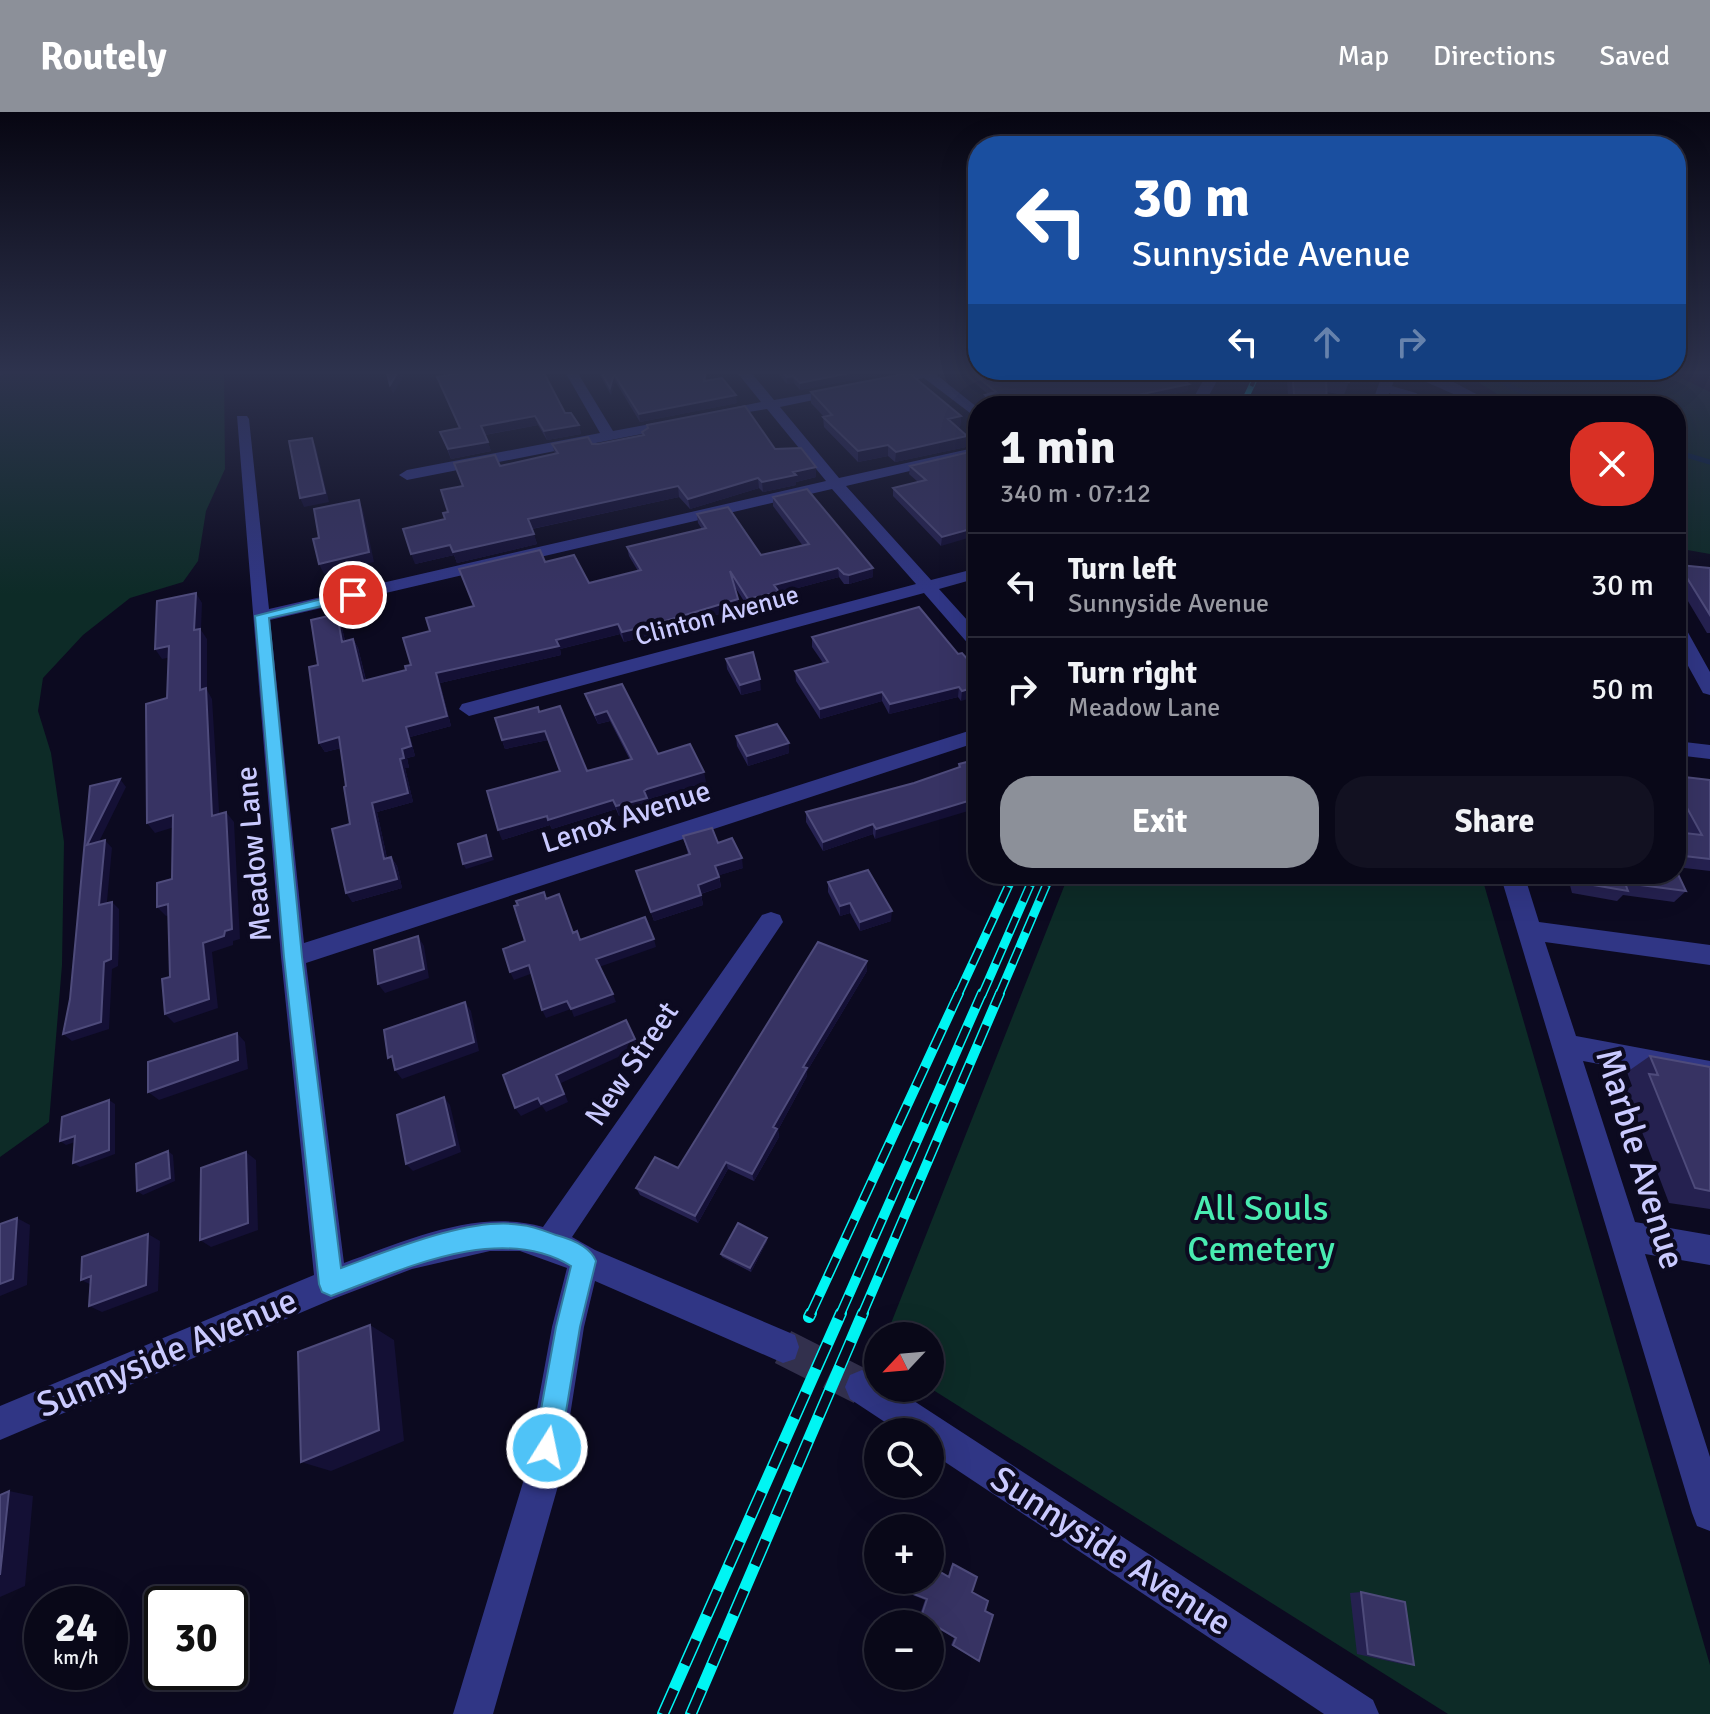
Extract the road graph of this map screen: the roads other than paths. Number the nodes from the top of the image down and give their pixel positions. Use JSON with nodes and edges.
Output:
{"nodes":[{"id":1,"x":245,"y":445,"type":"edge"},
{"id":2,"x":564,"y":445,"type":"edge"},
{"id":3,"x":804,"y":445,"type":"edge"},
{"id":4,"x":968,"y":453,"type":"edge"},
{"id":5,"x":407,"y":475,"type":"dead end"},
{"id":6,"x":836,"y":484,"type":"junction"},
{"id":7,"x":968,"y":576,"type":"edge"},
{"id":8,"x":928,"y":586,"type":"junction"},
{"id":9,"x":262,"y":616,"type":"junction"},
{"id":10,"x":968,"y":632,"type":"edge"},
{"id":11,"x":1686,"y":645,"type":"edge"},
{"id":12,"x":1710,"y":689,"type":"edge"},
{"id":13,"x":469,"y":709,"type":"dead end"},
{"id":14,"x":968,"y":738,"type":"edge"},
{"id":15,"x":1686,"y":749,"type":"edge"},
{"id":16,"x":1710,"y":752,"type":"edge"},
{"id":17,"x":1515,"y":884,"type":"edge"},
{"id":18,"x":771,"y":922,"type":"dead end"},
{"id":19,"x":1529,"y":930,"type":"junction"},
{"id":20,"x":1710,"y":955,"type":"edge"},
{"id":21,"x":293,"y":957,"type":"junction"},
{"id":22,"x":1565,"y":1046,"type":"junction"},
{"id":23,"x":1710,"y":1073,"type":"edge"},
{"id":24,"x":1623,"y":1235,"type":"junction"},
{"id":25,"x":549,"y":1245,"type":"junction"},
{"id":26,"x":1710,"y":1250,"type":"edge"},
{"id":27,"x":584,"y":1261,"type":"junction"},
{"id":28,"x":331,"y":1284,"type":"junction"},
{"id":29,"x":783,"y":1347,"type":"tunnel mouth"},
{"id":30,"x":862,"y":1387,"type":"tunnel mouth"},
{"id":31,"x":0,"y":1423,"type":"edge"},
{"id":32,"x":1710,"y":1513,"type":"edge"},
{"id":33,"x":473,"y":1714,"type":"edge"},
{"id":34,"x":1359,"y":1714,"type":"edge"}],
"edges":[{"from":1,"to":9,"type":"street","name":"Meadow Lane"},
{"from":2,"to":5,"type":"street"},
{"from":3,"to":6,"type":"street"},
{"from":4,"to":6,"type":"street"},
{"from":6,"to":8,"type":"street"},
{"from":6,"to":9,"type":"street"},
{"from":7,"to":8,"type":"street","name":"Clinton Avenue"},
{"from":8,"to":10,"type":"street"},
{"from":8,"to":13,"type":"street","name":"Clinton Avenue"},
{"from":9,"to":21,"type":"street","name":"Meadow Lane"},
{"from":11,"to":12,"type":"street"},
{"from":14,"to":21,"type":"street","name":"Lenox Avenue"},
{"from":15,"to":16,"type":"street"},
{"from":17,"to":19,"type":"street","name":"Marble Avenue"},
{"from":18,"to":25,"type":"street","name":"New Street"},
{"from":19,"to":20,"type":"street"},
{"from":19,"to":22,"type":"street","name":"Marble Avenue"},
{"from":21,"to":28,"type":"street","name":"Meadow Lane"},
{"from":22,"to":23,"type":"street"},
{"from":22,"to":24,"type":"street","name":"Marble Avenue"},
{"from":24,"to":26,"type":"street"},
{"from":24,"to":32,"type":"street","name":"Marble Avenue"},
{"from":25,"to":27,"type":"street","name":"Sunnyside Avenue"},
{"from":25,"to":28,"type":"street","name":"Sunnyside Avenue"},
{"from":27,"to":29,"type":"street","name":"Sunnyside Avenue"},
{"from":27,"to":33,"type":"street"},
{"from":28,"to":31,"type":"street","name":"Sunnyside Avenue"},
{"from":30,"to":34,"type":"street","name":"Sunnyside Avenue"}]}
